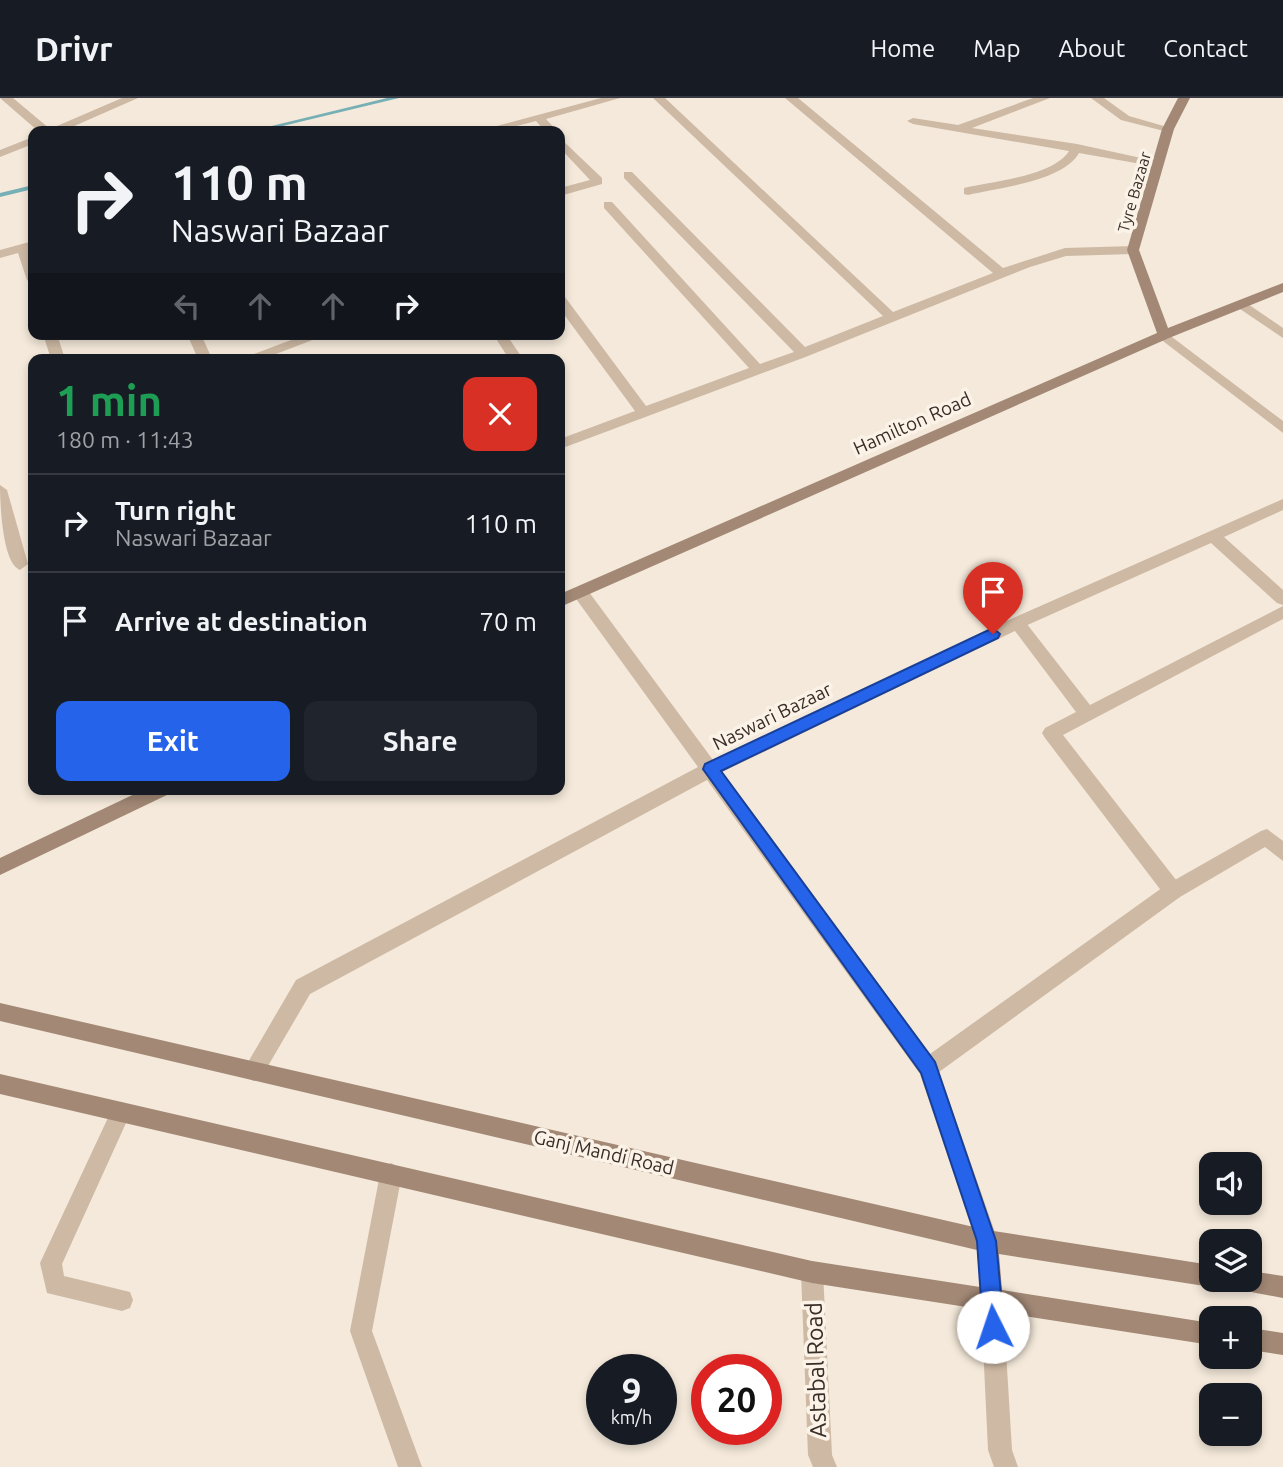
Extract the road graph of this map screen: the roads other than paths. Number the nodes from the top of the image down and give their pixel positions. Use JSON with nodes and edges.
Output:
{"nodes":[{"id":1,"x":6,"y":98,"type":"edge"},
{"id":2,"x":132,"y":98,"type":"edge"},
{"id":3,"x":614,"y":98,"type":"edge"},
{"id":4,"x":659,"y":98,"type":"edge"},
{"id":5,"x":791,"y":98,"type":"edge"},
{"id":6,"x":1044,"y":98,"type":"edge"},
{"id":7,"x":1097,"y":98,"type":"edge"},
{"id":8,"x":1184,"y":98,"type":"edge"},
{"id":9,"x":538,"y":117,"type":"junction"},
{"id":10,"x":913,"y":121,"type":"dead end"},
{"id":11,"x":39,"y":126,"type":"edge"},
{"id":12,"x":66,"y":126,"type":"edge"},
{"id":13,"x":503,"y":126,"type":"edge"},
{"id":14,"x":546,"y":126,"type":"edge"},
{"id":15,"x":960,"y":128,"type":"junction"},
{"id":16,"x":1168,"y":130,"type":"junction"},
{"id":17,"x":28,"y":142,"type":"edge"},
{"id":18,"x":565,"y":146,"type":"edge"},
{"id":19,"x":1077,"y":147,"type":"junction"},
{"id":20,"x":0,"y":154,"type":"edge"},
{"id":21,"x":1158,"y":163,"type":"junction"},
{"id":22,"x":628,"y":175,"type":"dead end"},
{"id":23,"x":565,"y":191,"type":"edge"},
{"id":24,"x":968,"y":191,"type":"dead end"},
{"id":25,"x":608,"y":205,"type":"dead end"},
{"id":26,"x":28,"y":247,"type":"edge"},
{"id":27,"x":1133,"y":250,"type":"junction"},
{"id":28,"x":0,"y":254,"type":"edge"},
{"id":29,"x":1002,"y":274,"type":"junction"},
{"id":30,"x":1283,"y":287,"type":"edge"},
{"id":31,"x":1242,"y":304,"type":"junction"},
{"id":32,"x":565,"y":307,"type":"edge"},
{"id":33,"x":892,"y":317,"type":"junction"},
{"id":34,"x":1283,"y":334,"type":"edge"},
{"id":35,"x":1164,"y":335,"type":"junction"},
{"id":36,"x":304,"y":340,"type":"edge"},
{"id":37,"x":803,"y":353,"type":"junction"},
{"id":38,"x":263,"y":354,"type":"edge"},
{"id":39,"x":758,"y":370,"type":"junction"},
{"id":40,"x":643,"y":412,"type":"junction"},
{"id":41,"x":1283,"y":428,"type":"edge"},
{"id":42,"x":565,"y":442,"type":"edge"},
{"id":43,"x":0,"y":490,"type":"edge"},
{"id":44,"x":1283,"y":504,"type":"edge"},
{"id":45,"x":1212,"y":535,"type":"junction"},
{"id":46,"x":20,"y":564,"type":"dead end"},
{"id":47,"x":580,"y":592,"type":"junction"},
{"id":48,"x":1283,"y":598,"type":"edge"},
{"id":49,"x":565,"y":599,"type":"edge"},
{"id":50,"x":1283,"y":612,"type":"edge"},
{"id":51,"x":1017,"y":623,"type":"junction"},
{"id":52,"x":1087,"y":714,"type":"junction"},
{"id":53,"x":710,"y":769,"type":"junction"},
{"id":54,"x":150,"y":795,"type":"edge"},
{"id":55,"x":1275,"y":833,"type":"edge"},
{"id":56,"x":1283,"y":853,"type":"edge"},
{"id":57,"x":0,"y":867,"type":"edge"},
{"id":58,"x":1173,"y":891,"type":"junction"},
{"id":59,"x":0,"y":1012,"type":"edge"},
{"id":60,"x":928,"y":1068,"type":"junction"},
{"id":61,"x":254,"y":1071,"type":"junction"},
{"id":62,"x":0,"y":1084,"type":"edge"},
{"id":63,"x":121,"y":1112,"type":"junction"},
{"id":64,"x":391,"y":1174,"type":"junction"},
{"id":65,"x":986,"y":1241,"type":"junction"},
{"id":66,"x":812,"y":1272,"type":"junction"},
{"id":67,"x":1199,"y":1274,"type":"edge"},
{"id":68,"x":1262,"y":1284,"type":"edge"},
{"id":69,"x":1283,"y":1287,"type":"edge"},
{"id":70,"x":122,"y":1300,"type":"dead end"},
{"id":71,"x":992,"y":1302,"type":"junction"},
{"id":72,"x":1199,"y":1332,"type":"edge"},
{"id":73,"x":1262,"y":1341,"type":"edge"},
{"id":74,"x":1283,"y":1344,"type":"edge"},
{"id":75,"x":410,"y":1467,"type":"edge"},
{"id":76,"x":825,"y":1467,"type":"edge"},
{"id":77,"x":1006,"y":1467,"type":"edge"}],
"edges":[{"from":1,"to":11,"type":"street"},
{"from":2,"to":12,"type":"street"},
{"from":3,"to":9,"type":"street"},
{"from":4,"to":33,"type":"street"},
{"from":5,"to":29,"type":"street"},
{"from":6,"to":15,"type":"street"},
{"from":7,"to":16,"type":"street"},
{"from":8,"to":16,"type":"main road","name":"Tyre Bazaar"},
{"from":9,"to":13,"type":"street"},
{"from":9,"to":14,"type":"street"},
{"from":10,"to":15,"type":"street"},
{"from":15,"to":19,"type":"street"},
{"from":16,"to":21,"type":"main road","name":"Tyre Bazaar"},
{"from":17,"to":20,"type":"street"},
{"from":18,"to":23,"type":"street"},
{"from":19,"to":21,"type":"street"},
{"from":19,"to":24,"type":"street"},
{"from":21,"to":27,"type":"main road","name":"Tyre Bazaar"},
{"from":22,"to":37,"type":"street"},
{"from":25,"to":39,"type":"street"},
{"from":26,"to":28,"type":"street"},
{"from":27,"to":29,"type":"street"},
{"from":27,"to":35,"type":"main road","name":"Tyre Bazaar"},
{"from":29,"to":33,"type":"street"},
{"from":30,"to":31,"type":"main road","name":"Hamilton Road"},
{"from":31,"to":34,"type":"street"},
{"from":31,"to":35,"type":"main road","name":"Hamilton Road"},
{"from":32,"to":40,"type":"street"},
{"from":33,"to":37,"type":"street"},
{"from":35,"to":41,"type":"street"},
{"from":35,"to":47,"type":"main road","name":"Hamilton Road"},
{"from":36,"to":38,"type":"street"},
{"from":37,"to":39,"type":"street"},
{"from":39,"to":40,"type":"street"},
{"from":40,"to":42,"type":"street"},
{"from":43,"to":46,"type":"street"},
{"from":44,"to":45,"type":"street","name":"Naswari Bazaar"},
{"from":45,"to":48,"type":"street"},
{"from":45,"to":51,"type":"street","name":"Naswari Bazaar"},
{"from":47,"to":49,"type":"main road","name":"Hamilton Road"},
{"from":47,"to":53,"type":"street"},
{"from":50,"to":52,"type":"street"},
{"from":51,"to":52,"type":"street"},
{"from":51,"to":53,"type":"street","name":"Naswari Bazaar"},
{"from":52,"to":58,"type":"street"},
{"from":53,"to":60,"type":"street"},
{"from":53,"to":61,"type":"street","name":"Naswari Bazaar"},
{"from":54,"to":57,"type":"main road"},
{"from":55,"to":56,"type":"street"},
{"from":55,"to":58,"type":"street"},
{"from":58,"to":60,"type":"street"},
{"from":59,"to":61,"type":"main road","name":"Ganj Mandi Road"},
{"from":60,"to":65,"type":"street"},
{"from":61,"to":65,"type":"main road","name":"Ganj Mandi Road"},
{"from":62,"to":63,"type":"main road"},
{"from":63,"to":64,"type":"main road"},
{"from":63,"to":70,"type":"street"},
{"from":64,"to":66,"type":"main road"},
{"from":64,"to":75,"type":"street"},
{"from":65,"to":67,"type":"main road","name":"Ganj Mandi Road"},
{"from":65,"to":71,"type":"main road"},
{"from":66,"to":71,"type":"main road"},
{"from":66,"to":76,"type":"street","name":"Astabal Road"},
{"from":68,"to":69,"type":"main road"},
{"from":71,"to":72,"type":"main road"},
{"from":71,"to":77,"type":"street"},
{"from":73,"to":74,"type":"main road"}]}
